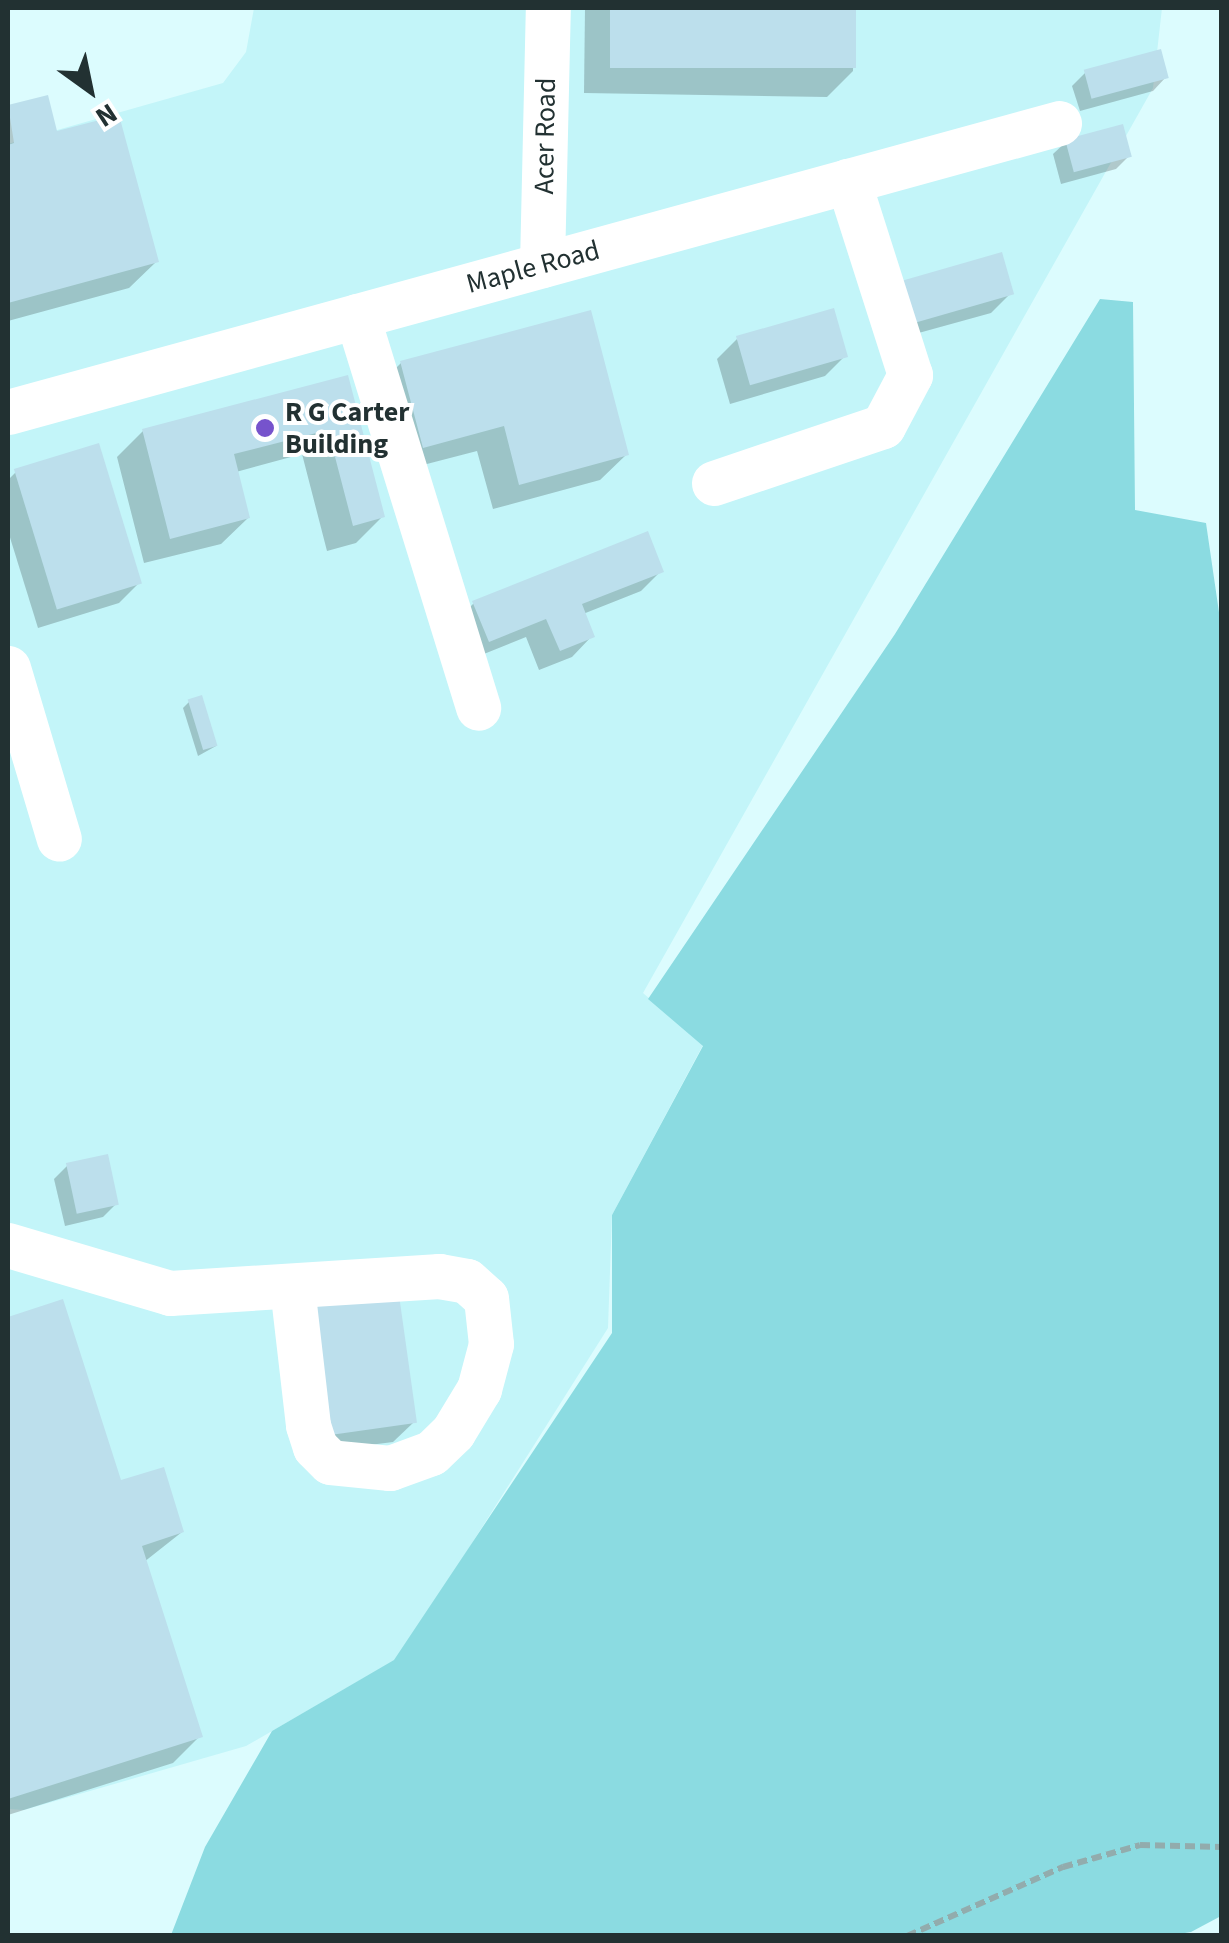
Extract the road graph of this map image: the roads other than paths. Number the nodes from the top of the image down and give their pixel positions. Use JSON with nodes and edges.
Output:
{"nodes":[{"id":1,"x":548,"y":8,"type":"edge"},
{"id":2,"x":1059,"y":122,"type":"dead end"},
{"id":3,"x":848,"y":181,"type":"junction"},
{"id":4,"x":542,"y":265,"type":"junction"},
{"id":5,"x":356,"y":316,"type":"junction"},
{"id":6,"x":8,"y":412,"type":"edge"},
{"id":7,"x":714,"y":483,"type":"dead end"},
{"id":8,"x":8,"y":668,"type":"edge"},
{"id":9,"x":478,"y":708,"type":"dead end"},
{"id":10,"x":59,"y":839,"type":"dead end"},
{"id":11,"x":8,"y":1246,"type":"edge"},
{"id":12,"x":292,"y":1288,"type":"junction"}],
"edges":[{"from":1,"to":4,"type":"street","name":"Acer Road"},
{"from":2,"to":3,"type":"street","name":"Maple Road"},
{"from":3,"to":4,"type":"street","name":"Maple Road"},
{"from":3,"to":7,"type":"street"},
{"from":4,"to":5,"type":"street","name":"Maple Road"},
{"from":5,"to":6,"type":"street","name":"Maple Road"},
{"from":5,"to":9,"type":"street"},
{"from":8,"to":10,"type":"street"},
{"from":11,"to":12,"type":"street"},
{"from":12,"to":12,"type":"street"}]}
